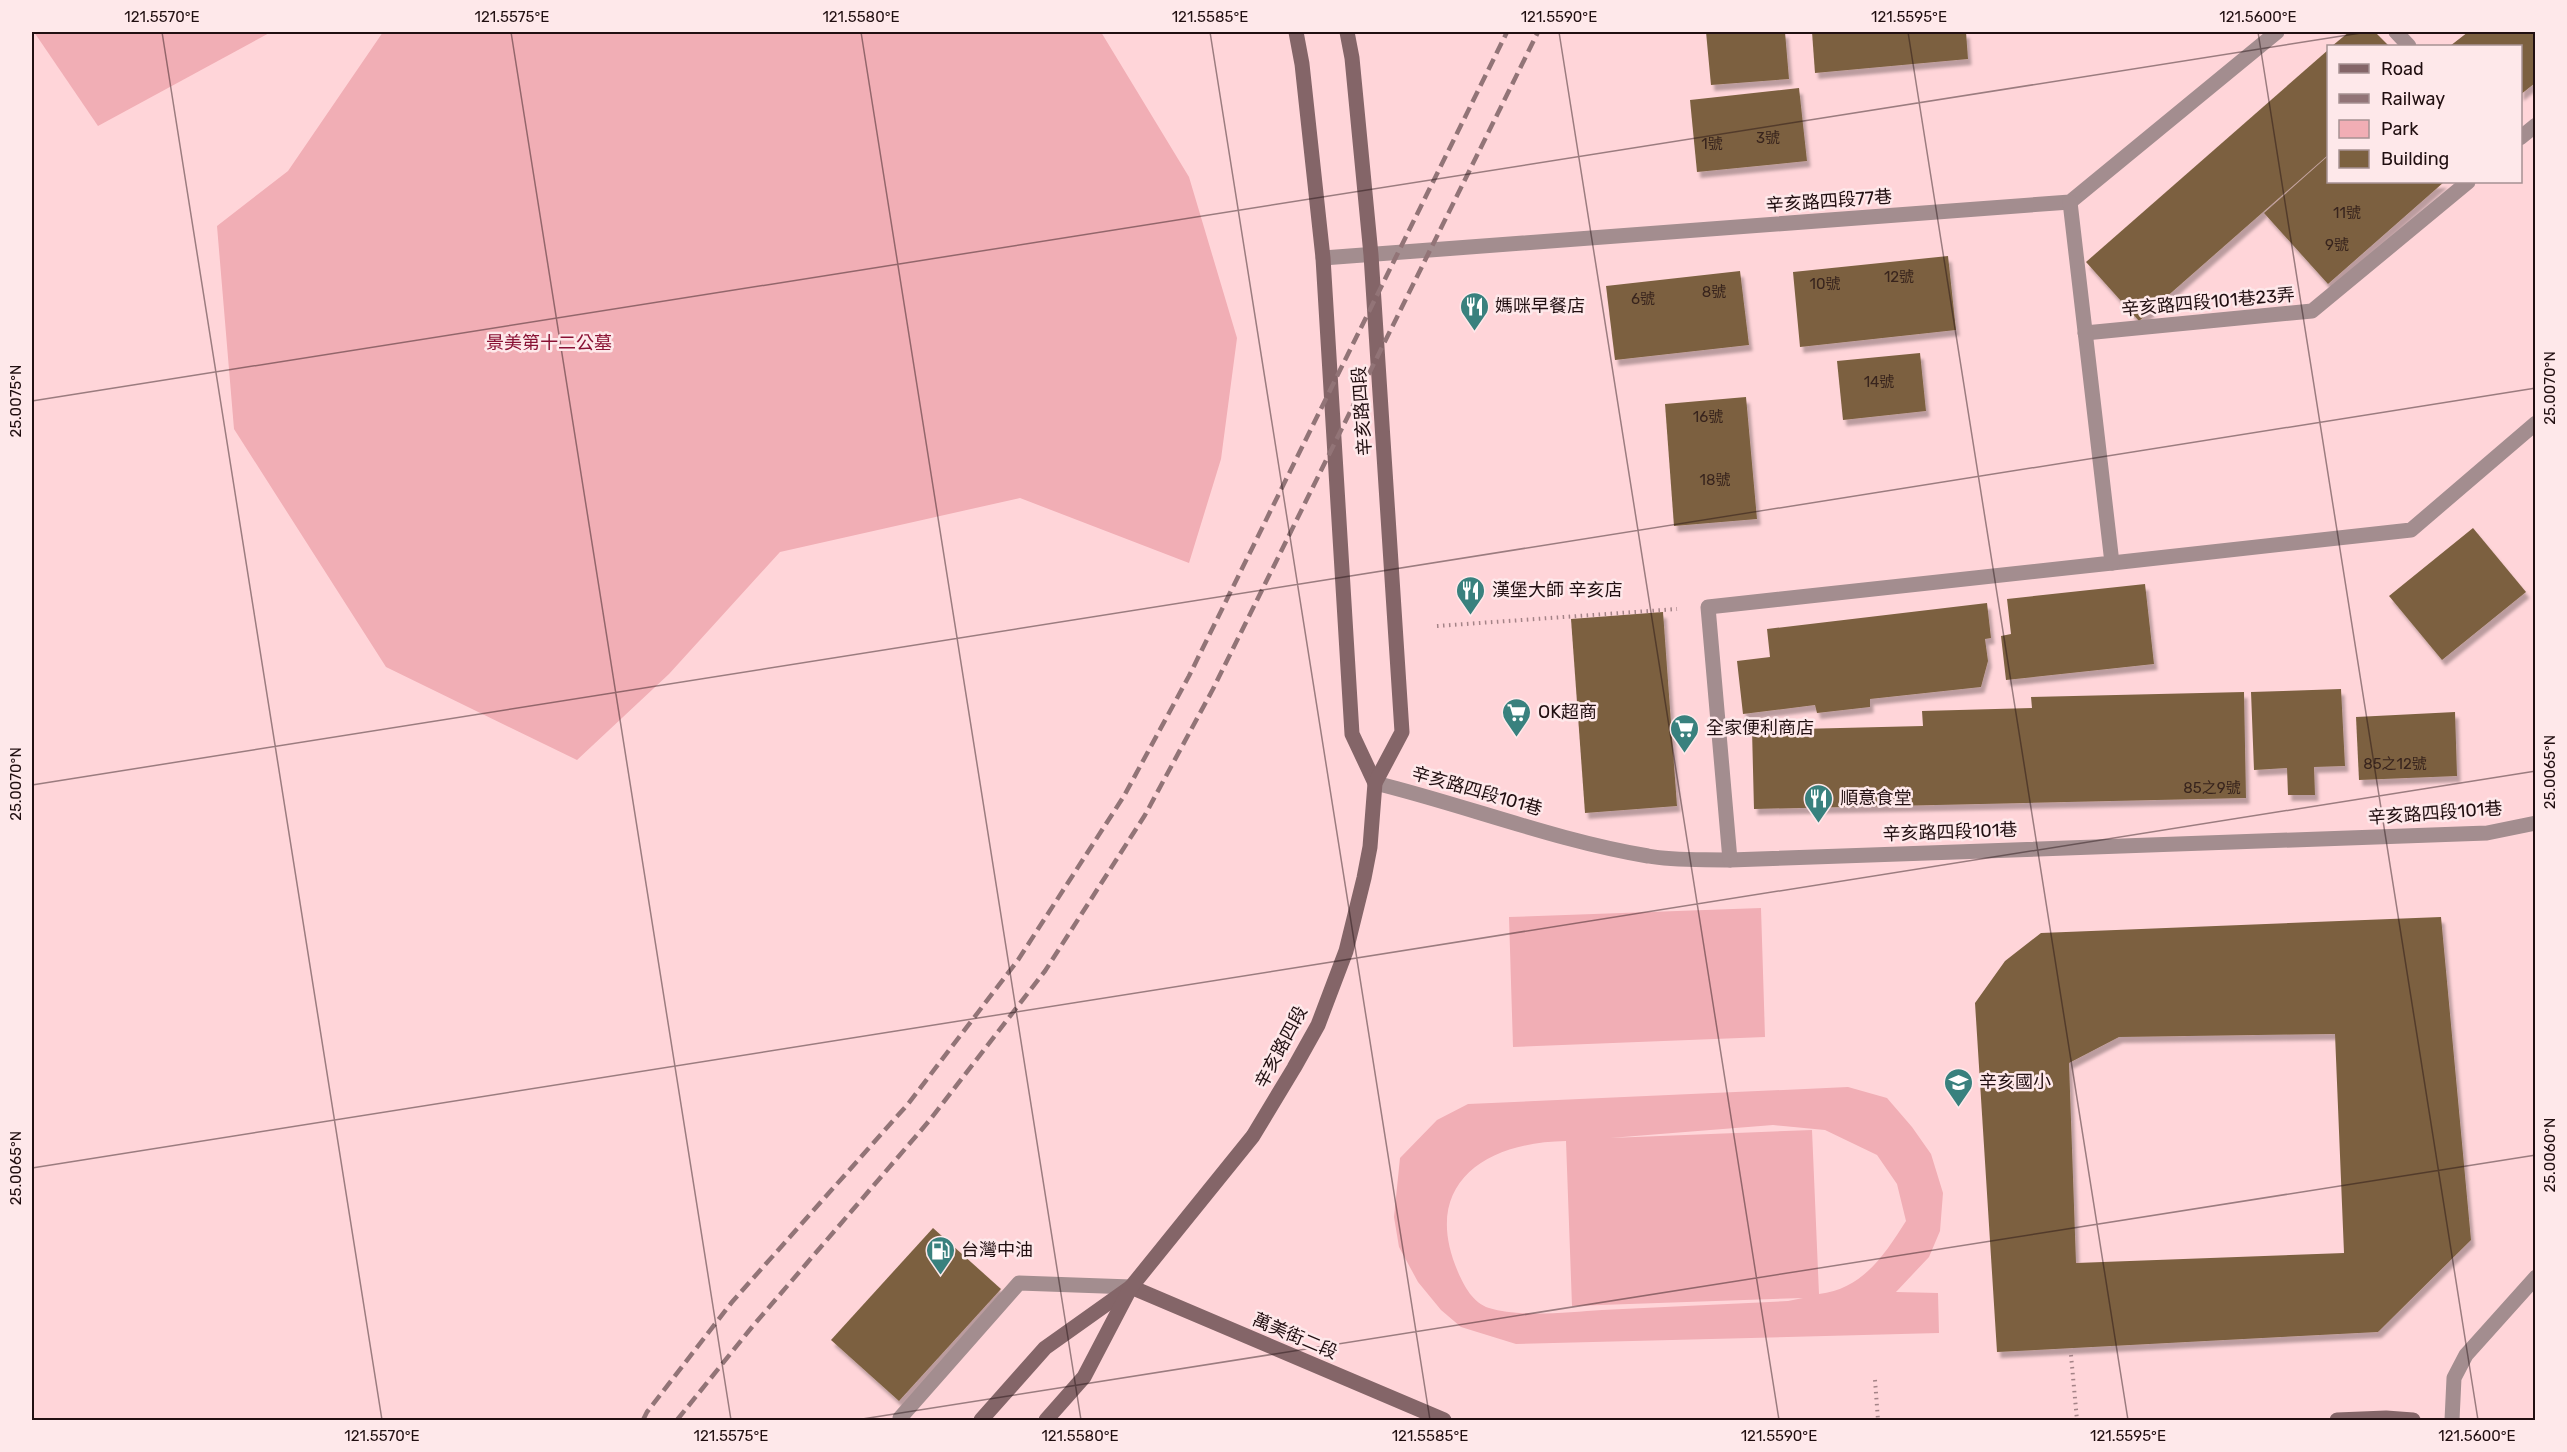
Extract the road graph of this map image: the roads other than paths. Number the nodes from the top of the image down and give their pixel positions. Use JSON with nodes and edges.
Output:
{"nodes":[{"id":1,"x":1296,"y":32,"type":"edge"},
{"id":2,"x":1347,"y":32,"type":"edge"},
{"id":3,"x":2277,"y":32,"type":"edge"},
{"id":4,"x":2396,"y":32,"type":"edge"},
{"id":5,"x":2408,"y":45,"type":"edge"},
{"id":6,"x":2535,"y":125,"type":"edge"},
{"id":7,"x":2522,"y":136,"type":"edge"},
{"id":8,"x":2467,"y":183,"type":"edge"},
{"id":9,"x":2070,"y":202,"type":"junction"},
{"id":10,"x":1371,"y":255,"type":"junction"},
{"id":11,"x":1323,"y":258,"type":"junction"},
{"id":12,"x":2085,"y":333,"type":"junction"},
{"id":13,"x":2535,"y":423,"type":"edge"},
{"id":14,"x":2112,"y":563,"type":"junction"},
{"id":15,"x":1375,"y":783,"type":"junction"},
{"id":16,"x":2535,"y":823,"type":"edge"},
{"id":17,"x":1730,"y":860,"type":"junction"},
{"id":18,"x":2535,"y":1277,"type":"edge"},
{"id":19,"x":1131,"y":1287,"type":"junction"},
{"id":20,"x":903,"y":1420,"type":"edge"},
{"id":21,"x":981,"y":1420,"type":"edge"},
{"id":22,"x":1046,"y":1420,"type":"edge"},
{"id":23,"x":1444,"y":1420,"type":"edge"},
{"id":24,"x":2337,"y":1420,"type":"edge"},
{"id":25,"x":2413,"y":1420,"type":"edge"},
{"id":26,"x":2452,"y":1420,"type":"edge"}],
"edges":[{"from":1,"to":11,"type":"main road","name":"辛亥路四段"},
{"from":2,"to":10,"type":"main road","name":"辛亥路四段"},
{"from":3,"to":9,"type":"street"},
{"from":4,"to":5,"type":"street"},
{"from":6,"to":7,"type":"street"},
{"from":8,"to":12,"type":"street","name":"辛亥路四段101巷23弄"},
{"from":9,"to":10,"type":"street","name":"辛亥路四段77巷"},
{"from":9,"to":12,"type":"street"},
{"from":10,"to":11,"type":"street","name":"辛亥路四段77巷"},
{"from":10,"to":15,"type":"main road","name":"辛亥路四段"},
{"from":11,"to":15,"type":"main road","name":"辛亥路四段"},
{"from":12,"to":14,"type":"street"},
{"from":13,"to":14,"type":"street"},
{"from":14,"to":17,"type":"street"},
{"from":15,"to":17,"type":"street","name":"辛亥路四段101巷"},
{"from":15,"to":19,"type":"main road","name":"辛亥路四段"},
{"from":16,"to":17,"type":"street","name":"辛亥路四段101巷"},
{"from":18,"to":26,"type":"street"},
{"from":19,"to":20,"type":"street"},
{"from":19,"to":21,"type":"main road","name":"辛亥路四段"},
{"from":19,"to":22,"type":"main road","name":"辛亥路四段"},
{"from":19,"to":23,"type":"main road","name":"萬美街二段"},
{"from":24,"to":25,"type":"main road"}]}
